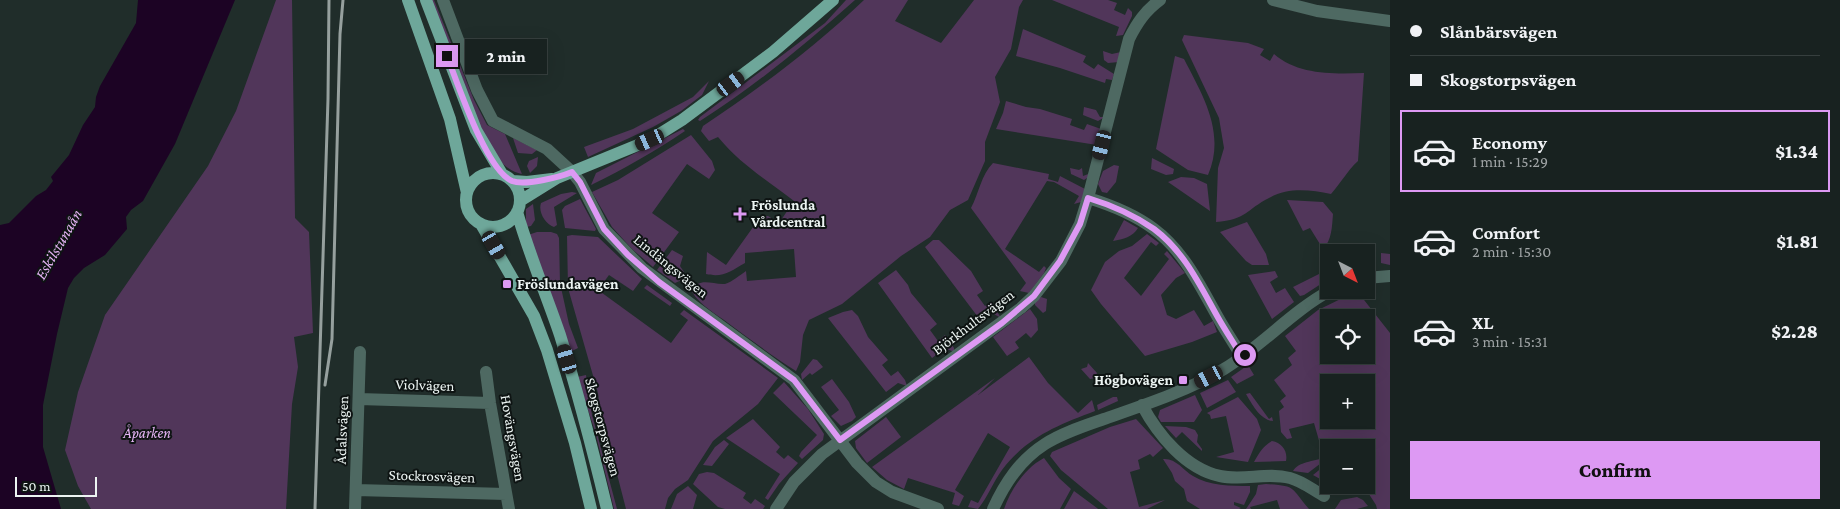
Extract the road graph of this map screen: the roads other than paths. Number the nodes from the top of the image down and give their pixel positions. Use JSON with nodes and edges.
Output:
{"nodes":[{"id":1,"x":408,"y":0,"type":"edge"},
{"id":2,"x":426,"y":0,"type":"edge"},
{"id":3,"x":443,"y":0,"type":"edge"},
{"id":4,"x":833,"y":0,"type":"edge"},
{"id":5,"x":1160,"y":0,"type":"edge"},
{"id":6,"x":1273,"y":0,"type":"edge"},
{"id":7,"x":1390,"y":21,"type":"edge"},
{"id":8,"x":572,"y":172,"type":"junction"},
{"id":9,"x":507,"y":178,"type":"junction"},
{"id":10,"x":557,"y":178,"type":"junction"},
{"id":11,"x":467,"y":193,"type":"junction"},
{"id":12,"x":1088,"y":198,"type":"junction"},
{"id":13,"x":519,"y":207,"type":"junction"},
{"id":14,"x":481,"y":224,"type":"junction"},
{"id":15,"x":1390,"y":276,"type":"edge"},
{"id":16,"x":1375,"y":277,"type":"edge"},
{"id":17,"x":1320,"y":297,"type":"edge"},
{"id":18,"x":360,"y":352,"type":"dead end"},
{"id":19,"x":1242,"y":357,"type":"junction"},
{"id":20,"x":486,"y":372,"type":"dead end"},
{"id":21,"x":359,"y":399,"type":"junction"},
{"id":22,"x":490,"y":403,"type":"junction"},
{"id":23,"x":1142,"y":405,"type":"junction"},
{"id":24,"x":840,"y":440,"type":"junction"},
{"id":25,"x":356,"y":490,"type":"junction"},
{"id":26,"x":506,"y":494,"type":"junction"},
{"id":27,"x":1324,"y":496,"type":"dead end"},
{"id":28,"x":355,"y":509,"type":"edge"},
{"id":29,"x":509,"y":509,"type":"edge"},
{"id":30,"x":592,"y":509,"type":"edge"},
{"id":31,"x":608,"y":509,"type":"edge"},
{"id":32,"x":776,"y":509,"type":"edge"},
{"id":33,"x":938,"y":509,"type":"edge"},
{"id":34,"x":993,"y":509,"type":"edge"}],
"edges":[{"from":1,"to":11,"type":"main road"},
{"from":2,"to":9,"type":"main road"},
{"from":3,"to":8,"type":"street","name":"Lindängsvägen"},
{"from":4,"to":8,"type":"main road"},
{"from":5,"to":12,"type":"street","name":"Björkhultsvägen"},
{"from":6,"to":7,"type":"street"},
{"from":8,"to":10,"type":"main road"},
{"from":8,"to":24,"type":"street","name":"Lindängsvägen"},
{"from":9,"to":10,"type":"main road"},
{"from":9,"to":11,"type":"main road"},
{"from":9,"to":13,"type":"main road"},
{"from":10,"to":13,"type":"main road"},
{"from":11,"to":14,"type":"main road"},
{"from":12,"to":19,"type":"street"},
{"from":12,"to":24,"type":"street","name":"Björkhultsvägen"},
{"from":13,"to":14,"type":"main road"},
{"from":13,"to":31,"type":"main road","name":"Skogstorpsvägen"},
{"from":14,"to":30,"type":"main road","name":"Skogstorpsvägen"},
{"from":15,"to":16,"type":"street"},
{"from":17,"to":19,"type":"street"},
{"from":18,"to":21,"type":"street","name":"Ådalsvägen"},
{"from":19,"to":23,"type":"street"},
{"from":20,"to":22,"type":"street","name":"Hovängsvägen"},
{"from":21,"to":22,"type":"street","name":"Violvägen"},
{"from":21,"to":25,"type":"street","name":"Ådalsvägen"},
{"from":22,"to":26,"type":"street","name":"Hovängsvägen"},
{"from":23,"to":27,"type":"street"},
{"from":23,"to":34,"type":"street"},
{"from":24,"to":32,"type":"street","name":"Björkhultsvägen"},
{"from":24,"to":33,"type":"street","name":"Lindängsvägen"},
{"from":25,"to":26,"type":"street","name":"Stockrosvägen"},
{"from":25,"to":28,"type":"street","name":"Ådalsvägen"},
{"from":26,"to":29,"type":"street","name":"Hovängsvägen"}]}
